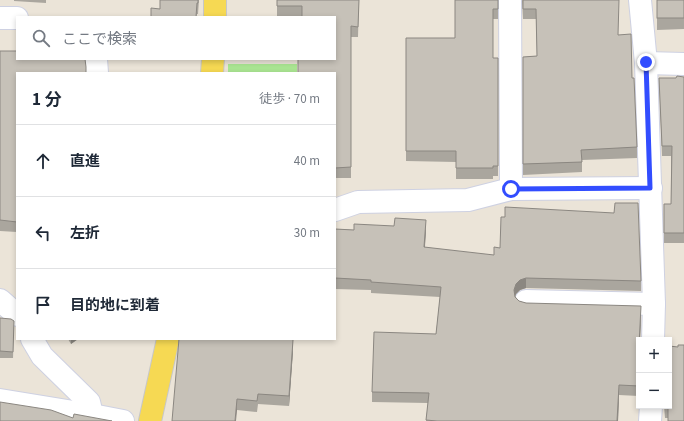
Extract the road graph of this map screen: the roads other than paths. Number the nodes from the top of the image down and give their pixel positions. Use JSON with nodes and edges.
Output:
{"nodes":[{"id":1,"x":215,"y":0,"type":"edge"},
{"id":2,"x":510,"y":0,"type":"edge"},
{"id":3,"x":640,"y":0,"type":"edge"},
{"id":4,"x":215,"y":16,"type":"edge"},
{"id":5,"x":0,"y":18,"type":"edge"},
{"id":6,"x":16,"y":18,"type":"edge"},
{"id":7,"x":96,"y":60,"type":"edge"},
{"id":8,"x":213,"y":60,"type":"edge"},
{"id":9,"x":646,"y":62,"type":"junction"},
{"id":10,"x":684,"y":64,"type":"edge"},
{"id":11,"x":97,"y":72,"type":"edge"},
{"id":12,"x":212,"y":72,"type":"edge"},
{"id":13,"x":650,"y":188,"type":"junction"},
{"id":14,"x":511,"y":189,"type":"junction"},
{"id":15,"x":336,"y":210,"type":"edge"},
{"id":16,"x":0,"y":300,"type":"edge"},
{"id":17,"x":526,"y":301,"type":"edge"},
{"id":18,"x":654,"y":304,"type":"junction"},
{"id":19,"x":16,"y":314,"type":"edge"},
{"id":20,"x":653,"y":337,"type":"edge"},
{"id":21,"x":33,"y":340,"type":"edge"},
{"id":22,"x":168,"y":340,"type":"edge"},
{"id":23,"x":0,"y":400,"type":"edge"},
{"id":24,"x":651,"y":409,"type":"edge"},
{"id":25,"x":92,"y":415,"type":"junction"},
{"id":26,"x":123,"y":421,"type":"edge"},
{"id":27,"x":150,"y":421,"type":"edge"},
{"id":28,"x":650,"y":421,"type":"edge"}],
"edges":[{"from":1,"to":4,"type":"main road"},
{"from":2,"to":14,"type":"street"},
{"from":3,"to":9,"type":"street"},
{"from":5,"to":6,"type":"street"},
{"from":7,"to":11,"type":"street"},
{"from":8,"to":12,"type":"main road"},
{"from":9,"to":10,"type":"street"},
{"from":9,"to":13,"type":"street"},
{"from":13,"to":14,"type":"street"},
{"from":13,"to":18,"type":"street"},
{"from":14,"to":15,"type":"street"},
{"from":16,"to":19,"type":"street"},
{"from":17,"to":18,"type":"street"},
{"from":18,"to":20,"type":"street"},
{"from":21,"to":25,"type":"street"},
{"from":22,"to":27,"type":"main road"},
{"from":23,"to":25,"type":"street"},
{"from":24,"to":28,"type":"street"},
{"from":25,"to":26,"type":"street"}]}
